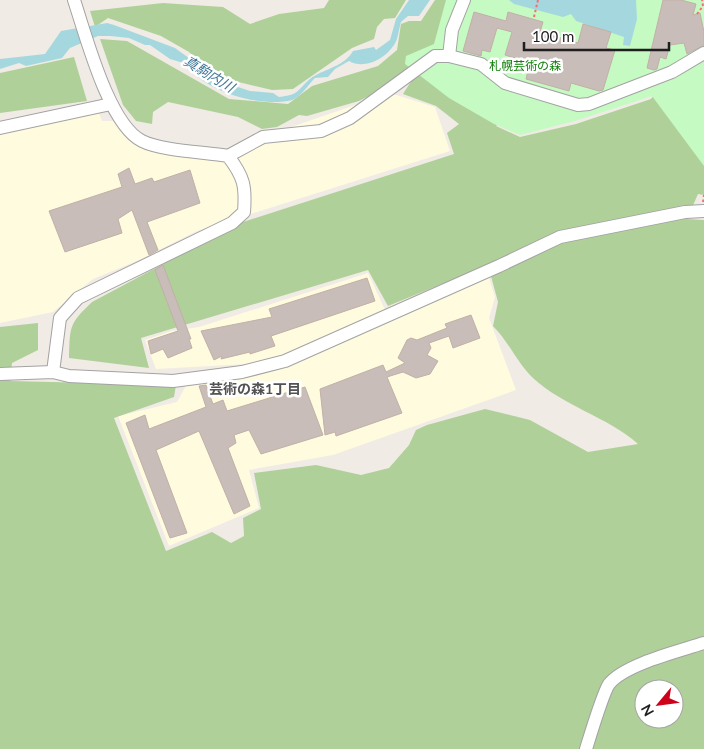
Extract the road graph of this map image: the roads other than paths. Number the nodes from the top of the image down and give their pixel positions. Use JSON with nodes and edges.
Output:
{"nodes":[{"id":1,"x":464,"y":0,"type":"edge"},
{"id":2,"x":75,"y":3,"type":"edge"},
{"id":3,"x":704,"y":53,"type":"edge"},
{"id":4,"x":449,"y":56,"type":"junction"},
{"id":5,"x":111,"y":104,"type":"junction"},
{"id":6,"x":0,"y":128,"type":"edge"},
{"id":7,"x":228,"y":156,"type":"junction"},
{"id":8,"x":704,"y":211,"type":"edge"},
{"id":9,"x":53,"y":372,"type":"junction"},
{"id":10,"x":0,"y":374,"type":"edge"},
{"id":11,"x":704,"y":643,"type":"edge"},
{"id":12,"x":586,"y":749,"type":"edge"}],
"edges":[{"from":1,"to":4,"type":"street"},
{"from":2,"to":5,"type":"street"},
{"from":3,"to":4,"type":"street"},
{"from":4,"to":7,"type":"street"},
{"from":5,"to":6,"type":"street"},
{"from":5,"to":7,"type":"street"},
{"from":7,"to":9,"type":"street"},
{"from":8,"to":9,"type":"street"},
{"from":9,"to":10,"type":"street"},
{"from":11,"to":12,"type":"street"}]}
